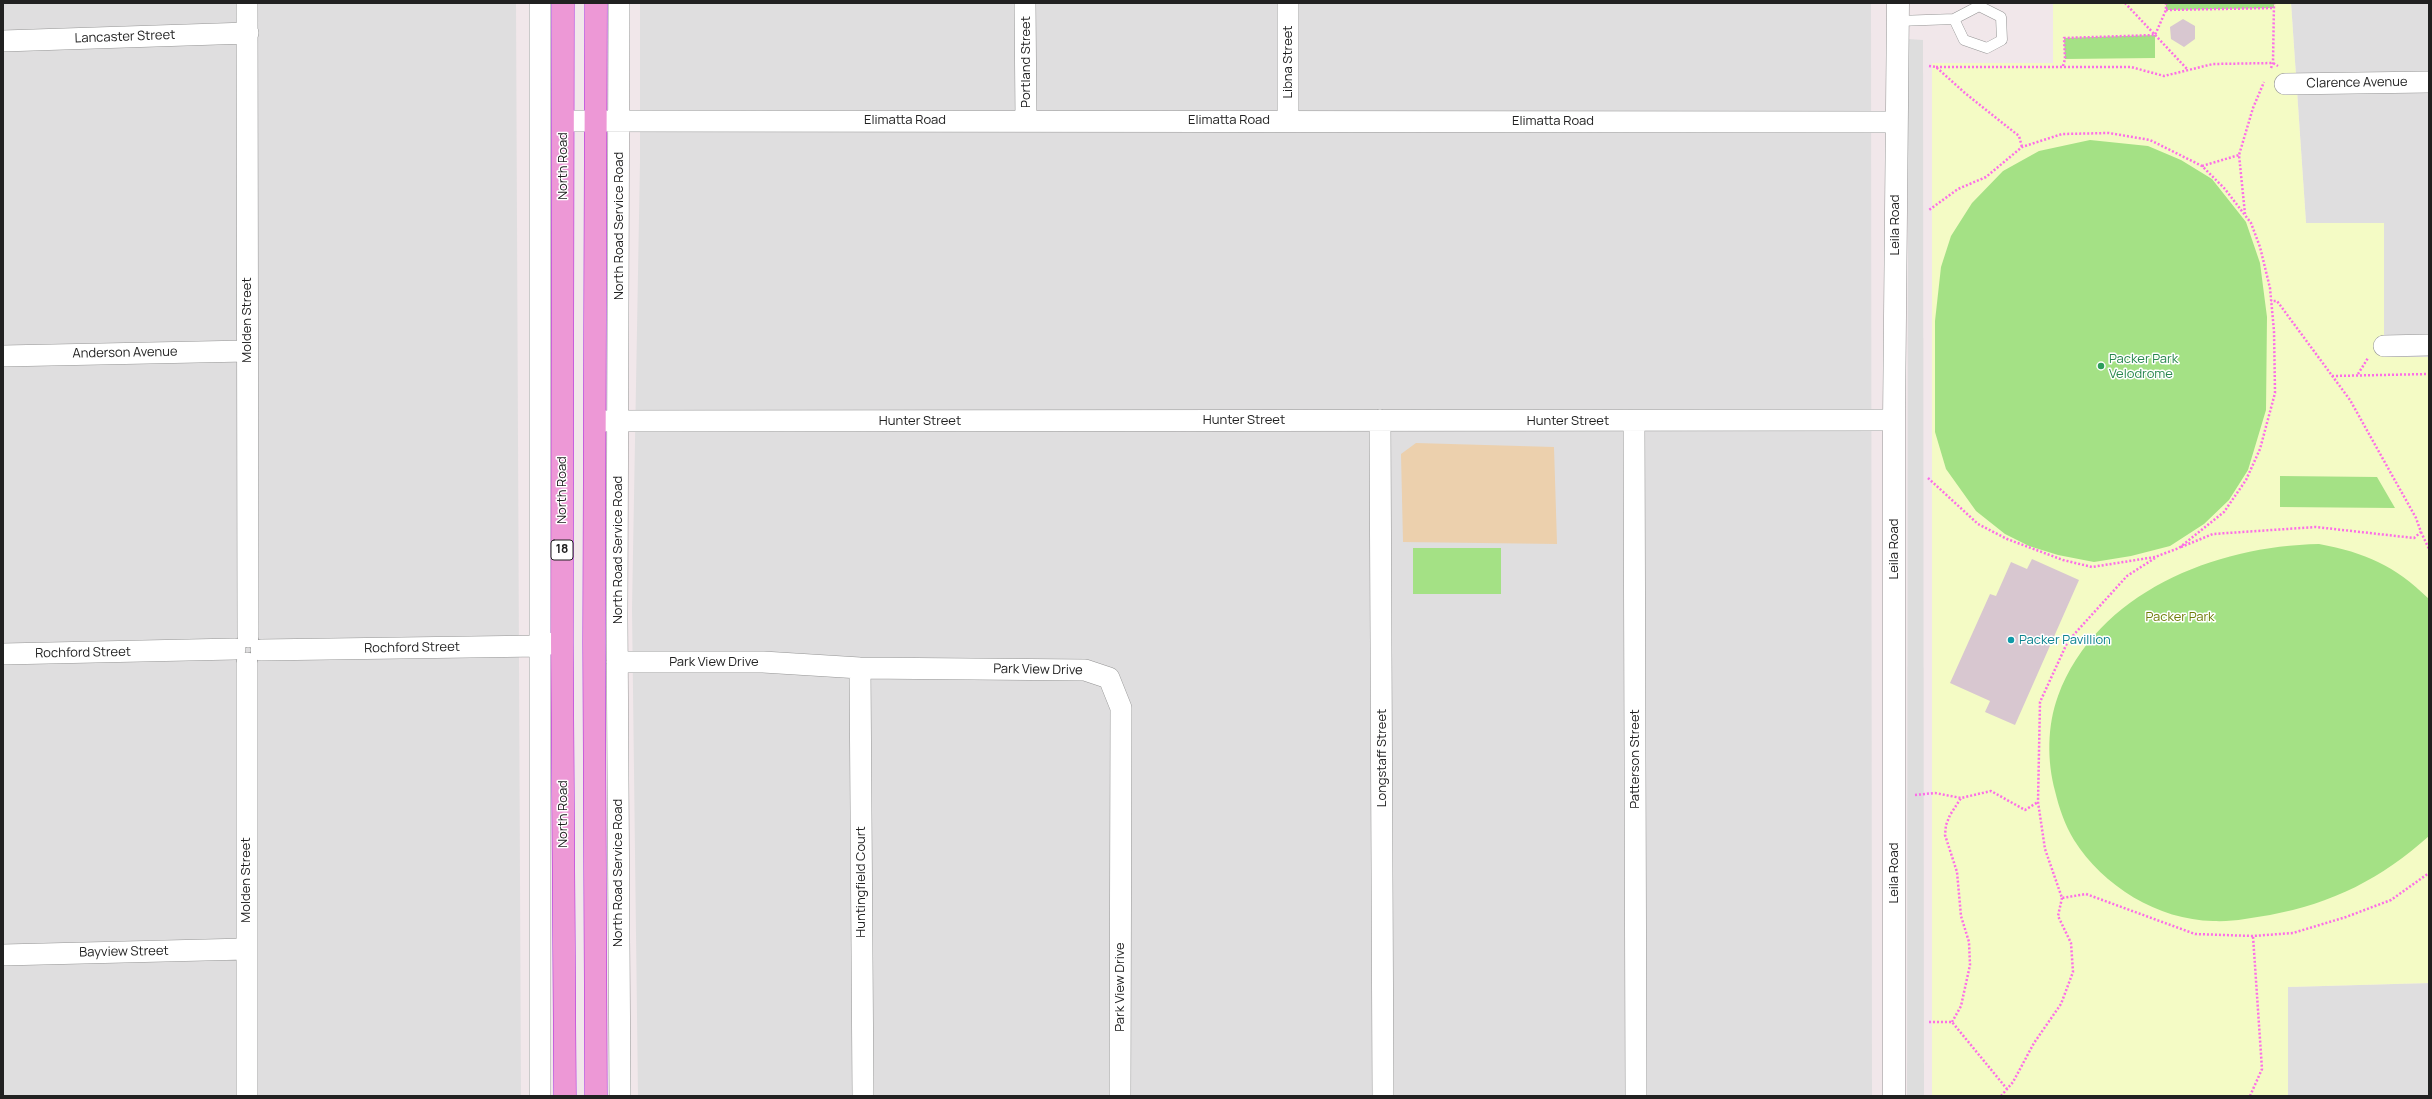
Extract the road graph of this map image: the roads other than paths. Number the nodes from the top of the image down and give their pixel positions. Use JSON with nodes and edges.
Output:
{"nodes":[{"id":1,"x":248,"y":3,"type":"edge"},
{"id":2,"x":540,"y":3,"type":"edge"},
{"id":3,"x":563,"y":3,"type":"edge"},
{"id":4,"x":596,"y":3,"type":"edge"},
{"id":5,"x":619,"y":3,"type":"edge"},
{"id":6,"x":1025,"y":3,"type":"edge"},
{"id":7,"x":1288,"y":3,"type":"edge"},
{"id":8,"x":1898,"y":12,"type":"edge"},
{"id":9,"x":1954,"y":19,"type":"junction"},
{"id":10,"x":248,"y":34,"type":"junction"},
{"id":11,"x":3,"y":41,"type":"edge"},
{"id":12,"x":2275,"y":77,"type":"road end"},
{"id":13,"x":2429,"y":82,"type":"edge"},
{"id":14,"x":563,"y":120,"type":"junction"},
{"id":15,"x":1026,"y":120,"type":"junction"},
{"id":16,"x":1288,"y":120,"type":"junction"},
{"id":17,"x":596,"y":121,"type":"junction"},
{"id":18,"x":619,"y":121,"type":"junction"},
{"id":19,"x":1895,"y":122,"type":"junction"},
{"id":20,"x":2429,"y":345,"type":"edge"},
{"id":21,"x":2384,"y":346,"type":"dead end"},
{"id":22,"x":247,"y":351,"type":"junction"},
{"id":23,"x":3,"y":356,"type":"edge"},
{"id":24,"x":1380,"y":420,"type":"junction"},
{"id":25,"x":1894,"y":420,"type":"junction"},
{"id":26,"x":595,"y":421,"type":"junction"},
{"id":27,"x":619,"y":422,"type":"junction"},
{"id":28,"x":1634,"y":422,"type":"junction"},
{"id":29,"x":562,"y":642,"type":"junction"},
{"id":30,"x":594,"y":642,"type":"junction"},
{"id":31,"x":540,"y":646,"type":"junction"},
{"id":32,"x":248,"y":650,"type":"junction"},
{"id":33,"x":3,"y":654,"type":"edge"},
{"id":34,"x":617,"y":662,"type":"junction"},
{"id":35,"x":860,"y":668,"type":"junction"},
{"id":36,"x":246,"y":949,"type":"junction"},
{"id":37,"x":3,"y":955,"type":"edge"},
{"id":38,"x":247,"y":1096,"type":"edge"},
{"id":39,"x":540,"y":1096,"type":"edge"},
{"id":40,"x":565,"y":1096,"type":"edge"},
{"id":41,"x":596,"y":1096,"type":"edge"},
{"id":42,"x":620,"y":1096,"type":"edge"},
{"id":43,"x":863,"y":1096,"type":"edge"},
{"id":44,"x":1120,"y":1096,"type":"edge"},
{"id":45,"x":1383,"y":1096,"type":"edge"},
{"id":46,"x":1636,"y":1096,"type":"edge"},
{"id":47,"x":1894,"y":1096,"type":"edge"}],
"edges":[{"from":1,"to":10,"type":"street","name":"Molden Street"},
{"from":2,"to":31,"type":"street"},
{"from":3,"to":14,"type":"highway","name":"North Road","number":"18"},
{"from":4,"to":17,"type":"highway"},
{"from":5,"to":18,"type":"street","name":"North Road Service Road"},
{"from":6,"to":15,"type":"street","name":"Portland Street"},
{"from":7,"to":16,"type":"street","name":"Libna Street"},
{"from":8,"to":9,"type":"lane"},
{"from":8,"to":19,"type":"street","name":"Leila Road"},
{"from":9,"to":9,"type":"lane"},
{"from":10,"to":11,"type":"street","name":"Lancaster Street"},
{"from":10,"to":22,"type":"street","name":"Molden Street"},
{"from":12,"to":13,"type":"street","name":"Clarence Avenue"},
{"from":14,"to":17,"type":"street","name":"Elimatta Road"},
{"from":14,"to":29,"type":"highway","name":"North Road","number":"18"},
{"from":15,"to":16,"type":"street","name":"Elimatta Road"},
{"from":15,"to":18,"type":"street","name":"Elimatta Road"},
{"from":16,"to":19,"type":"street","name":"Elimatta Road"},
{"from":17,"to":18,"type":"street","name":"Elimatta Road"},
{"from":17,"to":26,"type":"highway"},
{"from":18,"to":27,"type":"street","name":"North Road Service Road"},
{"from":19,"to":25,"type":"street","name":"Leila Road"},
{"from":20,"to":21,"type":"street"},
{"from":22,"to":23,"type":"street","name":"Anderson Avenue"},
{"from":22,"to":32,"type":"street","name":"Molden Street"},
{"from":24,"to":27,"type":"street","name":"Hunter Street"},
{"from":24,"to":28,"type":"street","name":"Hunter Street"},
{"from":24,"to":45,"type":"street","name":"Longstaff Street"},
{"from":25,"to":28,"type":"street","name":"Hunter Street"},
{"from":25,"to":47,"type":"street","name":"Leila Road"},
{"from":26,"to":27,"type":"street","name":"Hunter Street"},
{"from":26,"to":30,"type":"highway"},
{"from":27,"to":34,"type":"street","name":"North Road Service Road"},
{"from":28,"to":46,"type":"street","name":"Patterson Street"},
{"from":29,"to":30,"type":"highway"},
{"from":29,"to":31,"type":"street","name":"Rochford Street"},
{"from":29,"to":40,"type":"highway","name":"North Road","number":"18"},
{"from":30,"to":41,"type":"highway"},
{"from":31,"to":32,"type":"street","name":"Rochford Street"},
{"from":31,"to":39,"type":"street"},
{"from":32,"to":33,"type":"street","name":"Rochford Street"},
{"from":32,"to":36,"type":"street","name":"Molden Street"},
{"from":34,"to":35,"type":"street","name":"Park View Drive"},
{"from":34,"to":42,"type":"street","name":"North Road Service Road"},
{"from":35,"to":43,"type":"street","name":"Huntingfield Court"},
{"from":35,"to":44,"type":"street","name":"Park View Drive"},
{"from":36,"to":37,"type":"street","name":"Bayview Street"},
{"from":36,"to":38,"type":"street","name":"Molden Street"}]}
